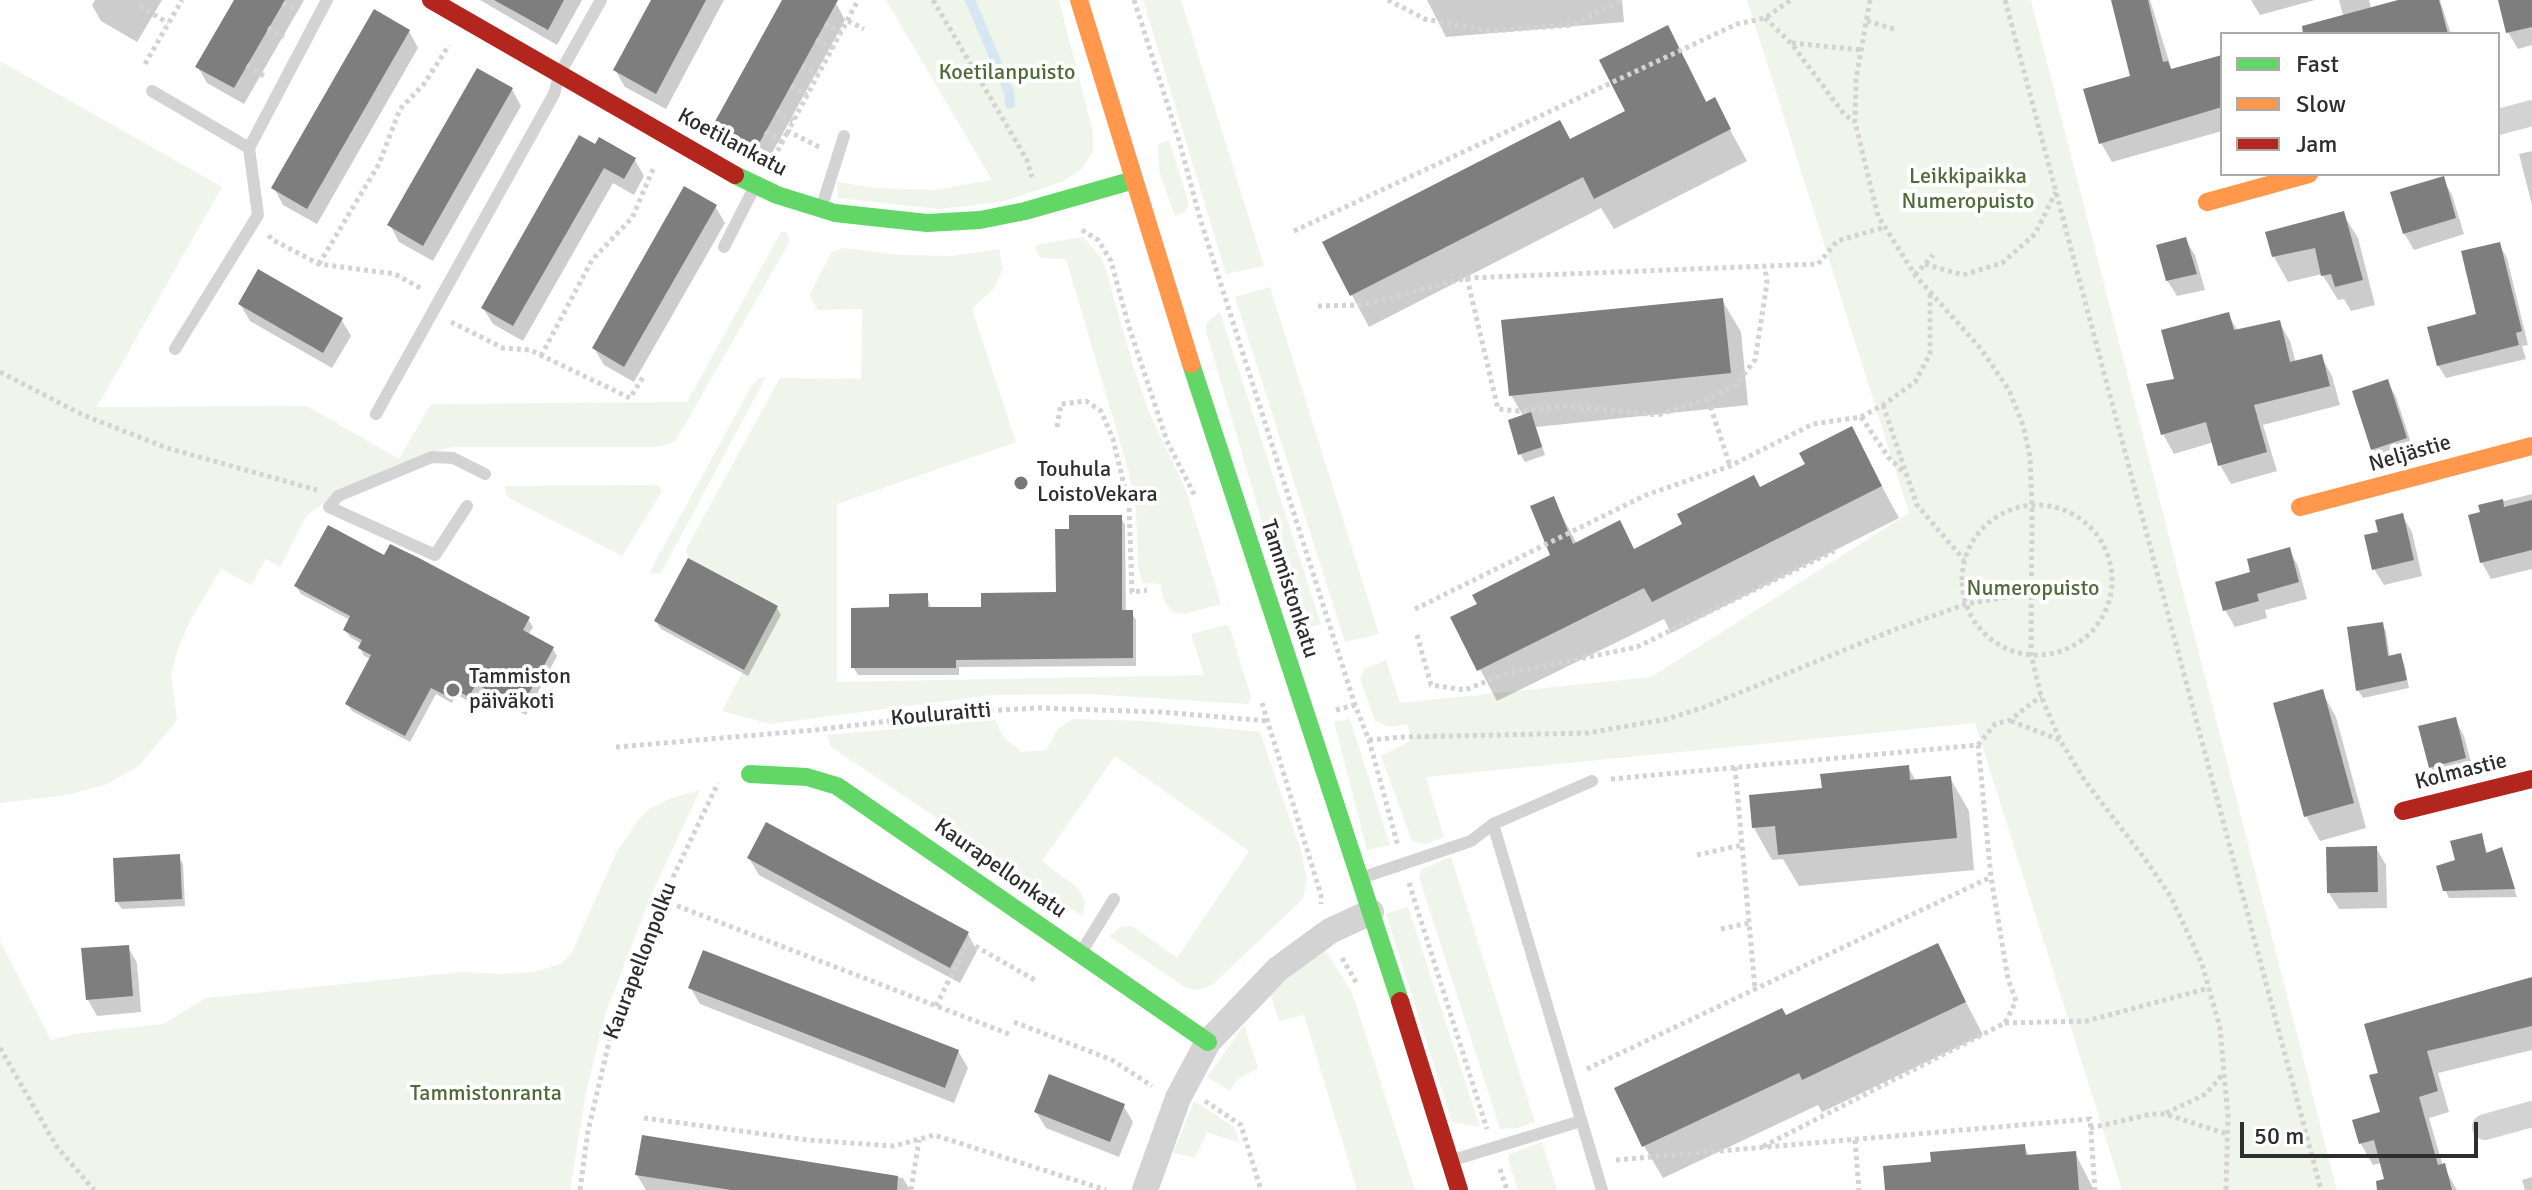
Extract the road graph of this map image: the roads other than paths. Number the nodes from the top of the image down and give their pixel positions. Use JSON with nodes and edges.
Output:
{"nodes":[{"id":1,"x":327,"y":0,"type":"edge"},
{"id":2,"x":431,"y":0,"type":"edge"},
{"id":3,"x":601,"y":0,"type":"edge"},
{"id":4,"x":1079,"y":0,"type":"edge"},
{"id":5,"x":560,"y":73,"type":"junction"},
{"id":6,"x":152,"y":91,"type":"dead end"},
{"id":7,"x":2532,"y":113,"type":"edge"},
{"id":8,"x":2500,"y":121,"type":"edge"},
{"id":9,"x":844,"y":136,"type":"dead end"},
{"id":10,"x":249,"y":148,"type":"junction"},
{"id":11,"x":2302,"y":176,"type":"edge"},
{"id":12,"x":1134,"y":180,"type":"junction"},
{"id":13,"x":755,"y":185,"type":"junction"},
{"id":14,"x":2207,"y":202,"type":"dead end"},
{"id":15,"x":821,"y":209,"type":"junction"},
{"id":16,"x":724,"y":247,"type":"dead end"},
{"id":17,"x":175,"y":349,"type":"dead end"},
{"id":18,"x":376,"y":414,"type":"dead end"},
{"id":19,"x":2532,"y":446,"type":"edge"},
{"id":20,"x":485,"y":474,"type":"dead end"},
{"id":21,"x":467,"y":506,"type":"dead end"},
{"id":22,"x":2300,"y":507,"type":"dead end"},
{"id":23,"x":750,"y":774,"type":"road end"},
{"id":24,"x":2532,"y":779,"type":"edge"},
{"id":25,"x":1592,"y":781,"type":"road end"},
{"id":26,"x":2403,"y":811,"type":"dead end"},
{"id":27,"x":1493,"y":824,"type":"junction"},
{"id":28,"x":1361,"y":878,"type":"junction"},
{"id":29,"x":1114,"y":899,"type":"dead end"},
{"id":30,"x":1371,"y":912,"type":"junction"},
{"id":31,"x":1080,"y":954,"type":"junction"},
{"id":32,"x":1208,"y":1042,"type":"junction"},
{"id":33,"x":2532,"y":1114,"type":"edge"},
{"id":34,"x":1581,"y":1121,"type":"junction"},
{"id":35,"x":2485,"y":1127,"type":"dead end"},
{"id":36,"x":1450,"y":1161,"type":"junction"},
{"id":37,"x":1145,"y":1190,"type":"edge"},
{"id":38,"x":1459,"y":1190,"type":"edge"},
{"id":39,"x":1602,"y":1190,"type":"edge"}],
"edges":[{"from":1,"to":10,"type":"lane"},
{"from":2,"to":5,"type":"street","name":"Koetilankatu"},
{"from":3,"to":5,"type":"lane"},
{"from":4,"to":12,"type":"street","name":"Tammistonkatu"},
{"from":5,"to":13,"type":"street","name":"Koetilankatu"},
{"from":5,"to":18,"type":"lane"},
{"from":6,"to":10,"type":"lane"},
{"from":7,"to":8,"type":"street"},
{"from":9,"to":15,"type":"lane"},
{"from":10,"to":17,"type":"lane"},
{"from":11,"to":14,"type":"street"},
{"from":12,"to":15,"type":"street","name":"Koetilankatu"},
{"from":12,"to":28,"type":"street","name":"Tammistonkatu"},
{"from":13,"to":15,"type":"street","name":"Koetilankatu"},
{"from":13,"to":16,"type":"lane"},
{"from":19,"to":22,"type":"street","name":"Neljästie"},
{"from":20,"to":21,"type":"lane"},
{"from":23,"to":31,"type":"street","name":"Kaurapellonkatu"},
{"from":24,"to":26,"type":"street","name":"Kolmastie"},
{"from":25,"to":27,"type":"lane"},
{"from":27,"to":28,"type":"lane"},
{"from":27,"to":34,"type":"lane"},
{"from":28,"to":30,"type":"street","name":"Tammistonkatu"},
{"from":29,"to":31,"type":"lane"},
{"from":30,"to":32,"type":"street"},
{"from":30,"to":36,"type":"street","name":"Tammistonkatu"},
{"from":31,"to":32,"type":"street","name":"Kaurapellonkatu"},
{"from":32,"to":37,"type":"street"},
{"from":33,"to":35,"type":"street"},
{"from":34,"to":36,"type":"lane"},
{"from":34,"to":39,"type":"lane"},
{"from":36,"to":38,"type":"street","name":"Tammistonkatu"}]}
